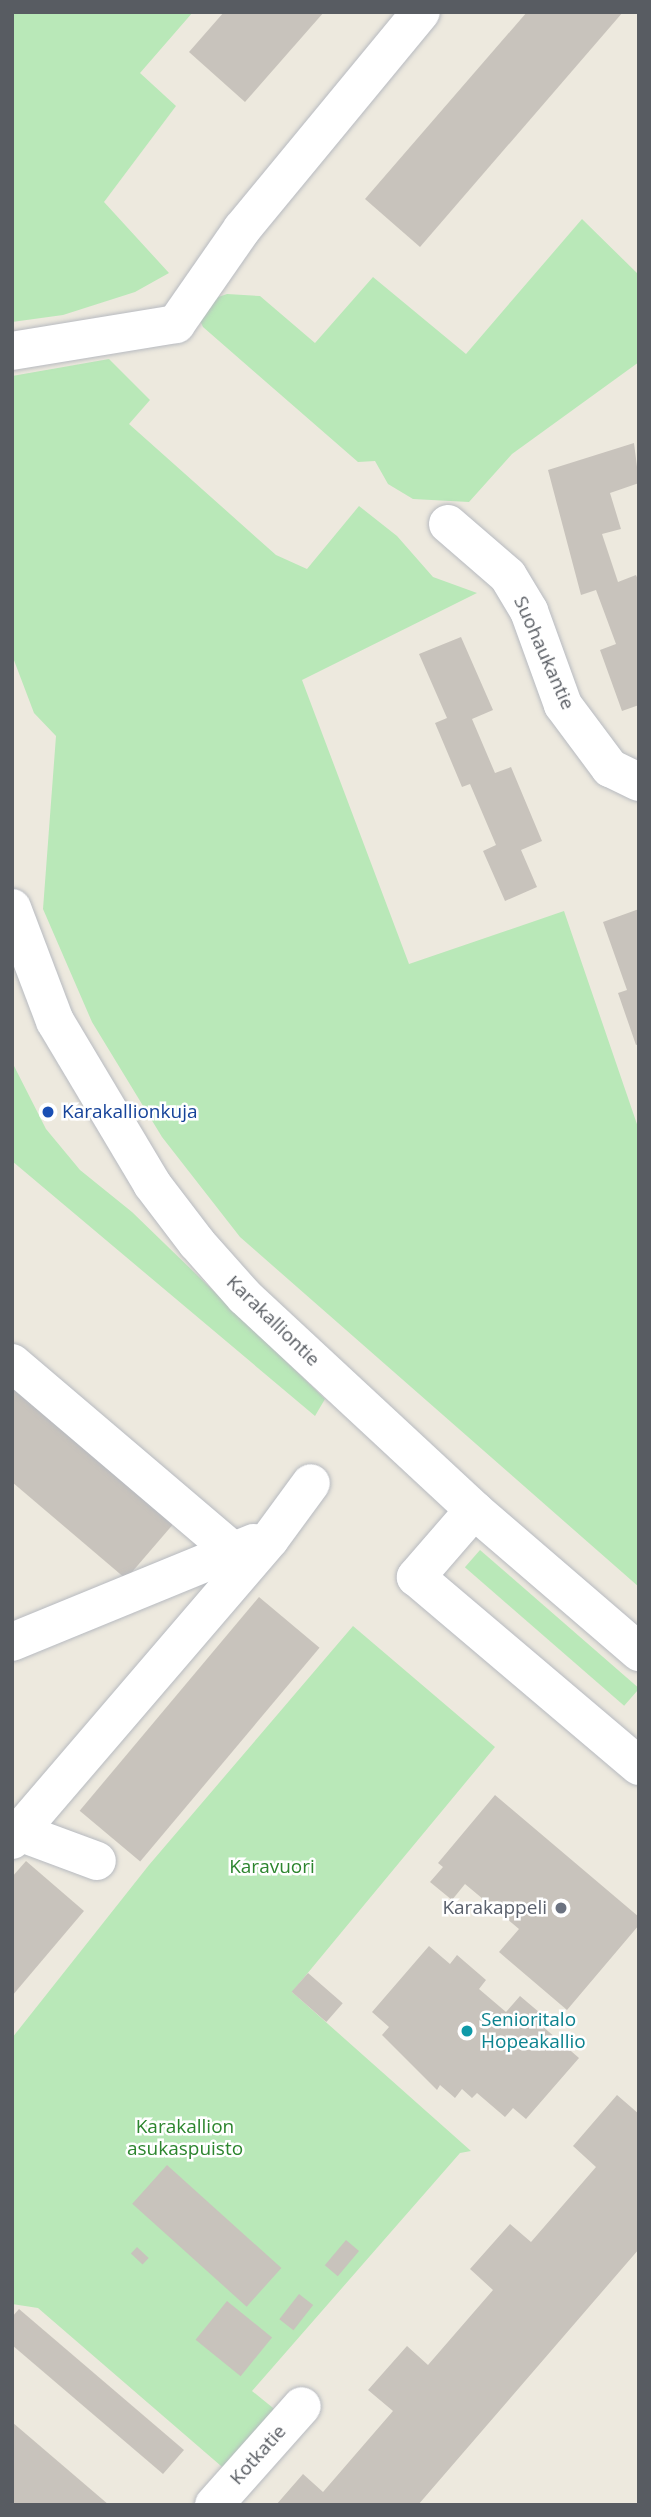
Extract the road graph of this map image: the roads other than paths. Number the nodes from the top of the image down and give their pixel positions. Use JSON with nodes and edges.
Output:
{"nodes":[{"id":1,"x":421,"y":12,"type":"edge"},
{"id":2,"x":12,"y":351,"type":"edge"},
{"id":3,"x":448,"y":524,"type":"dead end"},
{"id":4,"x":639,"y":782,"type":"edge"},
{"id":5,"x":14,"y":919,"type":"edge"},
{"id":6,"x":12,"y":1363,"type":"edge"},
{"id":7,"x":311,"y":1483,"type":"dead end"},
{"id":8,"x":474,"y":1510,"type":"junction"},
{"id":9,"x":270,"y":1539,"type":"junction"},
{"id":10,"x":229,"y":1548,"type":"junction"},
{"id":11,"x":12,"y":1642,"type":"edge"},
{"id":12,"x":639,"y":1652,"type":"edge"},
{"id":13,"x":639,"y":1766,"type":"edge"},
{"id":14,"x":16,"y":1836,"type":"edge"},
{"id":15,"x":97,"y":1861,"type":"dead end"},
{"id":16,"x":302,"y":2406,"type":"dead end"},
{"id":17,"x":214,"y":2505,"type":"edge"}],
"edges":[{"from":1,"to":2,"type":"street"},
{"from":3,"to":4,"type":"street","name":"Suohaukantie"},
{"from":5,"to":8,"type":"street","name":"Karakalliontie"},
{"from":6,"to":10,"type":"street"},
{"from":7,"to":9,"type":"street"},
{"from":8,"to":12,"type":"street","name":"Karakalliontie"},
{"from":8,"to":13,"type":"street"},
{"from":9,"to":10,"type":"street"},
{"from":9,"to":14,"type":"street"},
{"from":10,"to":11,"type":"street"},
{"from":14,"to":15,"type":"street"},
{"from":16,"to":17,"type":"street","name":"Kotkatie"}]}
